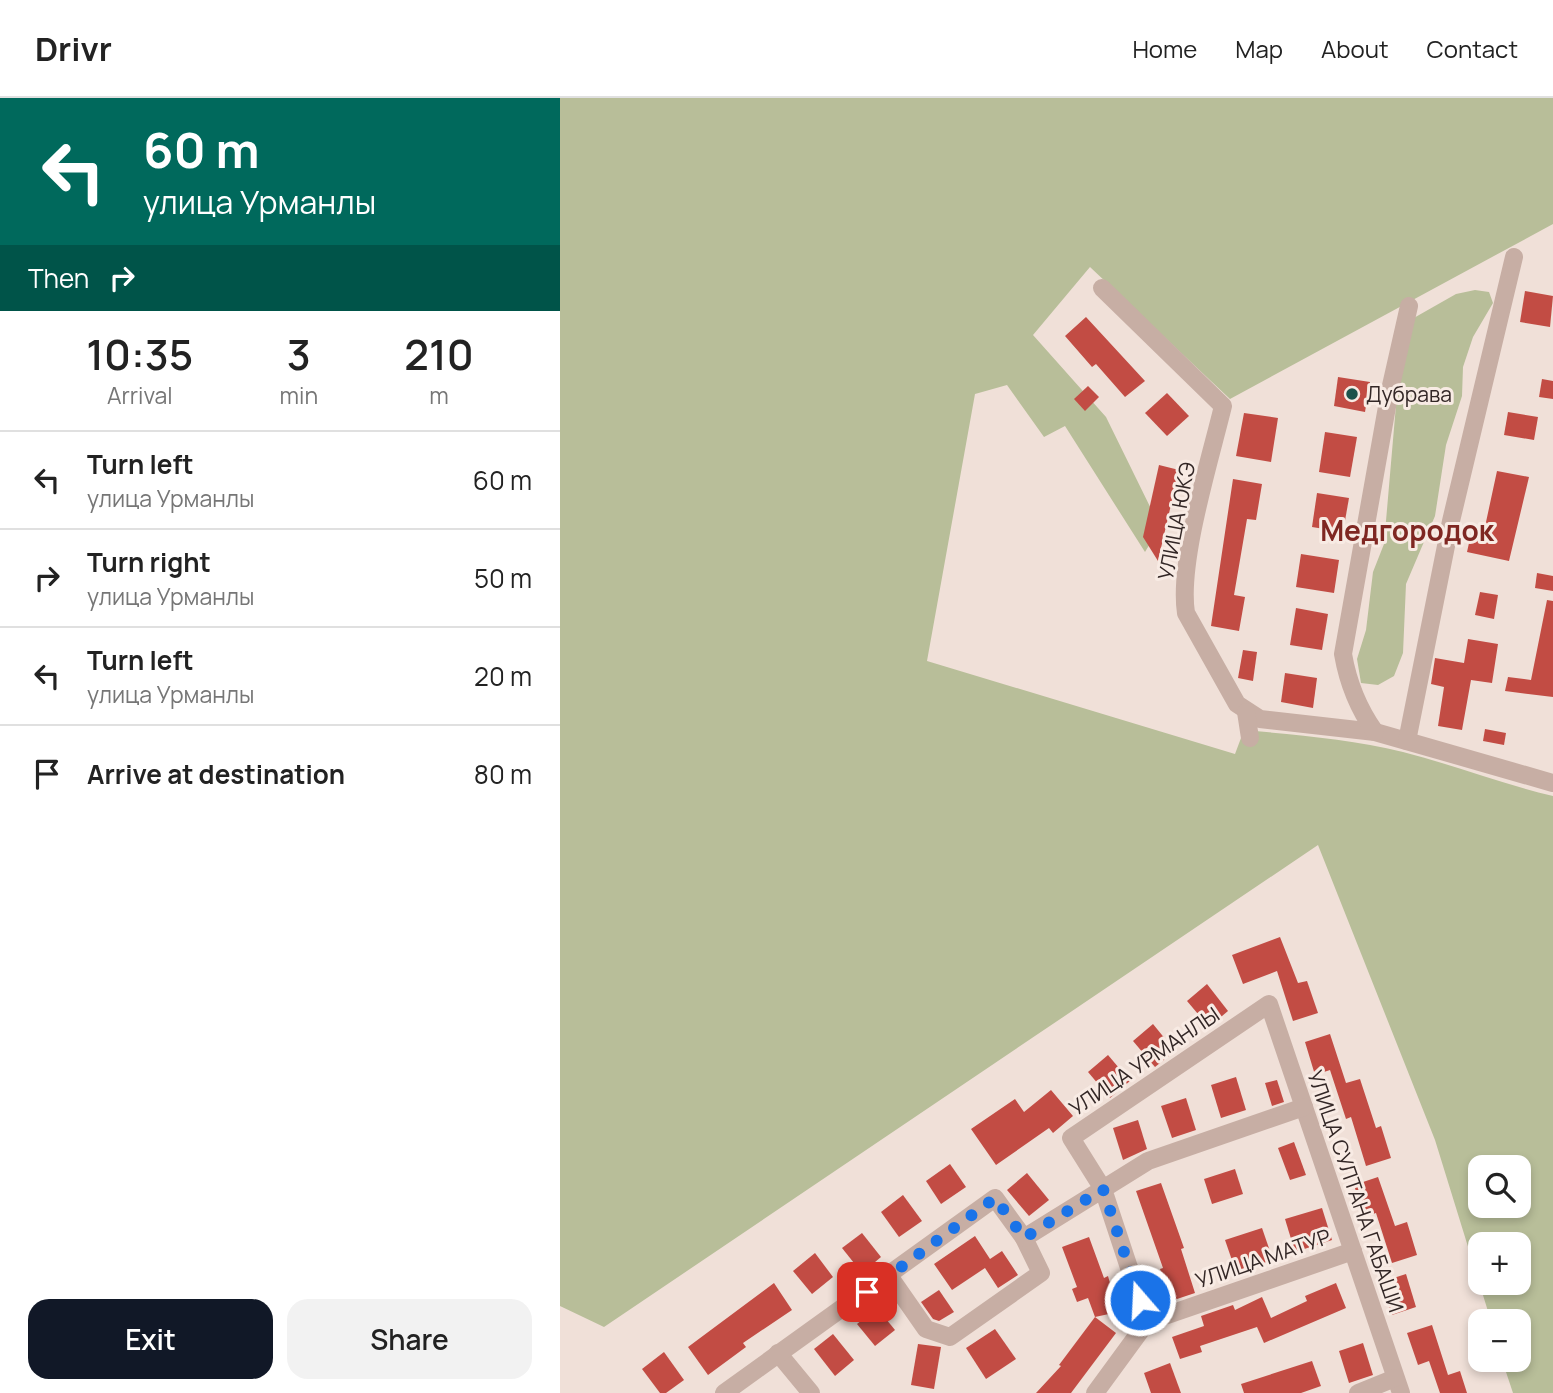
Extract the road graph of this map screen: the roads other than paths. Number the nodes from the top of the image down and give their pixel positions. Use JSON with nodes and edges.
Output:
{"nodes":[{"id":1,"x":1514,"y":257,"type":"dead end"},
{"id":2,"x":1102,"y":288,"type":"dead end"},
{"id":3,"x":1409,"y":306,"type":"dead end"},
{"id":4,"x":1246,"y":712,"type":"junction"},
{"id":5,"x":1375,"y":732,"type":"junction"},
{"id":6,"x":1250,"y":738,"type":"dead end"},
{"id":7,"x":1407,"y":741,"type":"junction"},
{"id":8,"x":1553,"y":783,"type":"edge"},
{"id":9,"x":1269,"y":1004,"type":"joint"},
{"id":10,"x":1304,"y":1107,"type":"junction"},
{"id":11,"x":1103,"y":1189,"type":"junction"},
{"id":12,"x":1024,"y":1238,"type":"junction"},
{"id":13,"x":1353,"y":1251,"type":"junction"},
{"id":14,"x":889,"y":1276,"type":"junction"},
{"id":15,"x":1147,"y":1322,"type":"junction"},
{"id":16,"x":778,"y":1353,"type":"junction"},
{"id":17,"x":1109,"y":1375,"type":"junction"},
{"id":18,"x":1398,"y":1385,"type":"edge"},
{"id":19,"x":723,"y":1393,"type":"edge"},
{"id":20,"x":811,"y":1393,"type":"edge"},
{"id":21,"x":1095,"y":1393,"type":"edge"},
{"id":22,"x":1118,"y":1393,"type":"edge"},
{"id":23,"x":1358,"y":1393,"type":"edge"}],
"edges":[{"from":1,"to":7,"type":"street"},
{"from":2,"to":4,"type":"street","name":"УЛИЦА ЮКЭ"},
{"from":3,"to":5,"type":"street"},
{"from":4,"to":5,"type":"street"},
{"from":4,"to":6,"type":"street","name":"УЛИЦА ЮКЭ"},
{"from":5,"to":7,"type":"street"},
{"from":7,"to":8,"type":"street"},
{"from":9,"to":10,"type":"street","name":"УЛИЦА СУЛТАНА ГАБАШИ"},
{"from":9,"to":11,"type":"street","name":"УЛИЦА УРМАНЛЫ"},
{"from":10,"to":11,"type":"street"},
{"from":10,"to":13,"type":"street","name":"УЛИЦА СУЛТАНА ГАБАШИ"},
{"from":11,"to":12,"type":"street"},
{"from":11,"to":15,"type":"street"},
{"from":12,"to":14,"type":"street"},
{"from":12,"to":14,"type":"street"},
{"from":13,"to":15,"type":"street","name":"УЛИЦА МАТУР"},
{"from":13,"to":18,"type":"street","name":"УЛИЦА СУЛТАНА ГАБАШИ"},
{"from":14,"to":16,"type":"street"},
{"from":15,"to":17,"type":"street"},
{"from":16,"to":19,"type":"street"},
{"from":16,"to":20,"type":"street"},
{"from":17,"to":21,"type":"street"},
{"from":17,"to":22,"type":"street"},
{"from":18,"to":23,"type":"street"}]}
